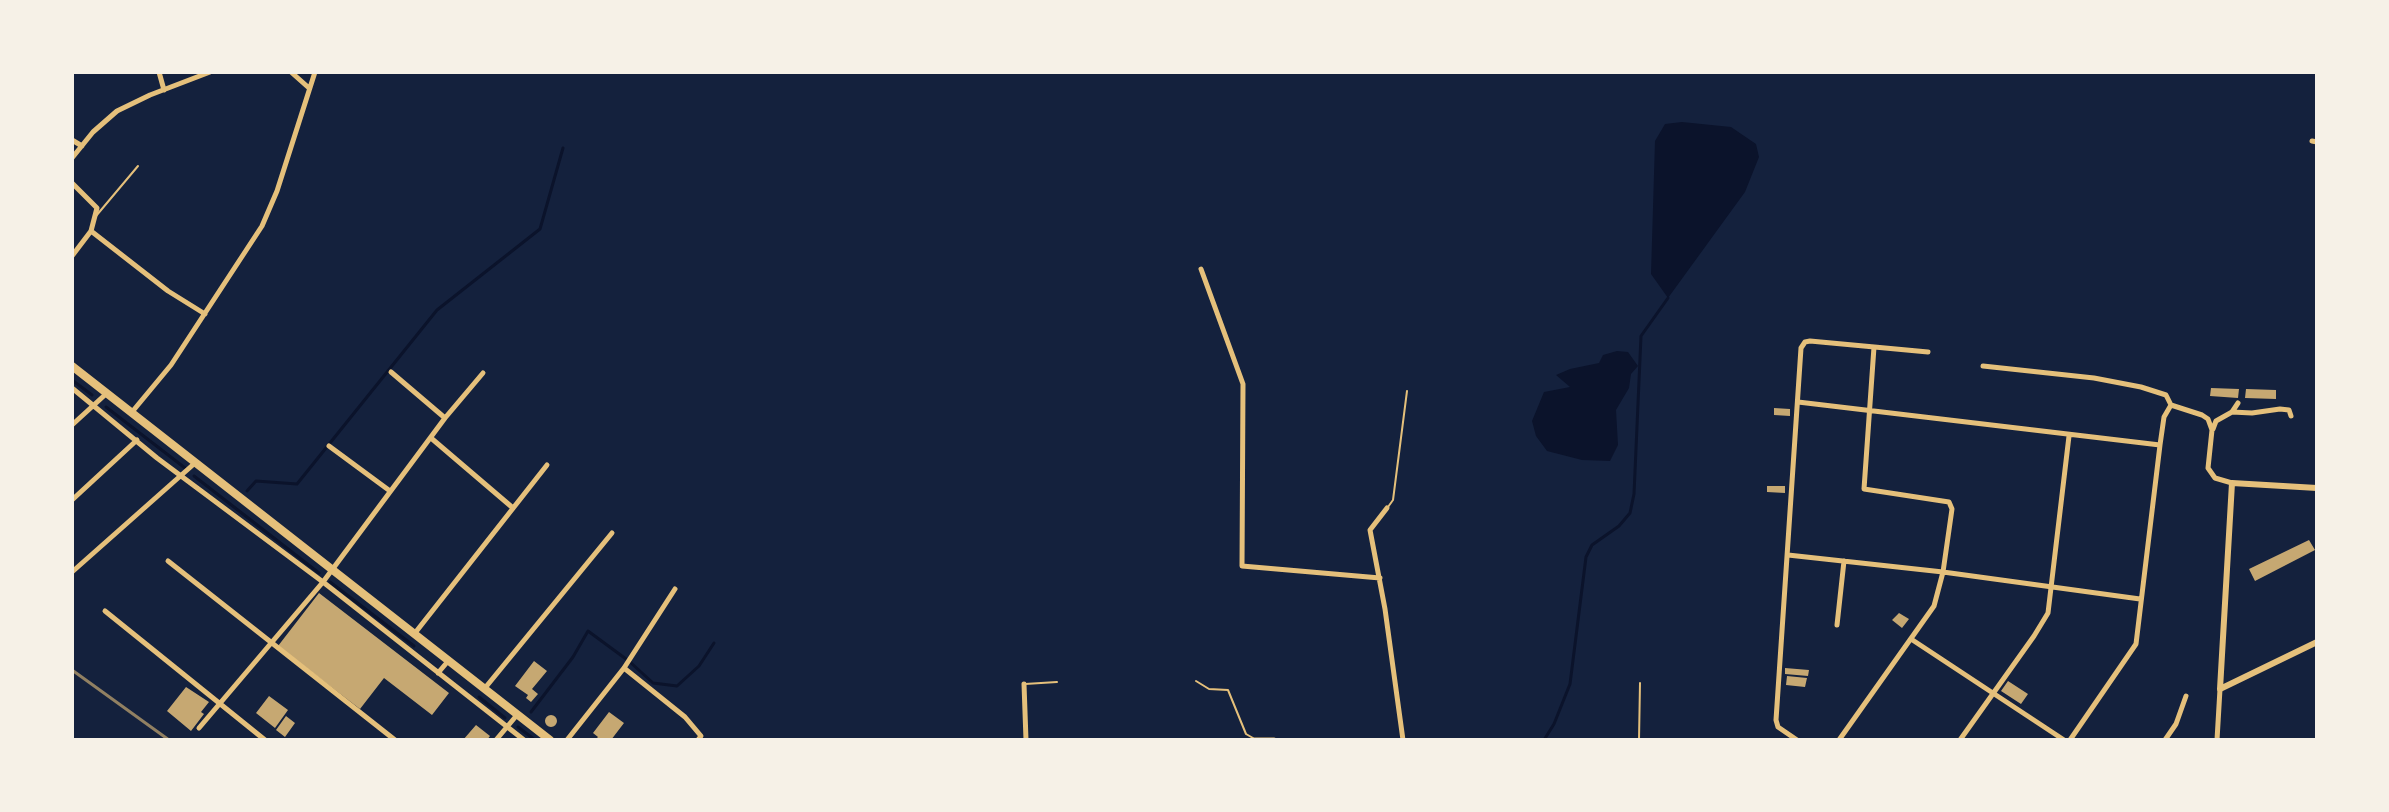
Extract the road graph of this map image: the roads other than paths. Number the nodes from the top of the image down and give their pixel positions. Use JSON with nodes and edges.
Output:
{"nodes":[{"id":1,"x":159,"y":72,"type":"edge"},
{"id":2,"x":210,"y":72,"type":"edge"},
{"id":3,"x":291,"y":72,"type":"edge"},
{"id":4,"x":315,"y":72,"type":"edge"},
{"id":5,"x":309,"y":89,"type":"junction"},
{"id":6,"x":164,"y":90,"type":"junction"},
{"id":7,"x":72,"y":140,"type":"edge"},
{"id":8,"x":82,"y":146,"type":"junction"},
{"id":9,"x":72,"y":158,"type":"edge"},
{"id":10,"x":138,"y":166,"type":"dead end"},
{"id":11,"x":72,"y":183,"type":"edge"},
{"id":12,"x":96,"y":217,"type":"junction"},
{"id":13,"x":91,"y":231,"type":"junction"},
{"id":14,"x":72,"y":256,"type":"edge"},
{"id":15,"x":1201,"y":269,"type":"dead end"},
{"id":16,"x":205,"y":314,"type":"junction"},
{"id":17,"x":1874,"y":347,"type":"junction"},
{"id":18,"x":1928,"y":352,"type":"dead end"},
{"id":19,"x":72,"y":366,"type":"edge"},
{"id":20,"x":1983,"y":366,"type":"dead end"},
{"id":21,"x":391,"y":372,"type":"dead end"},
{"id":22,"x":483,"y":373,"type":"dead end"},
{"id":23,"x":72,"y":388,"type":"edge"},
{"id":24,"x":1407,"y":391,"type":"dead end"},
{"id":25,"x":107,"y":393,"type":"junction"},
{"id":26,"x":1798,"y":402,"type":"junction"},
{"id":27,"x":2238,"y":403,"type":"dead end"},
{"id":28,"x":2171,"y":405,"type":"junction"},
{"id":29,"x":93,"y":406,"type":"junction"},
{"id":30,"x":1868,"y":410,"type":"junction"},
{"id":31,"x":132,"y":412,"type":"junction"},
{"id":32,"x":2232,"y":412,"type":"junction"},
{"id":33,"x":2291,"y":416,"type":"dead end"},
{"id":34,"x":445,"y":418,"type":"junction"},
{"id":35,"x":72,"y":425,"type":"edge"},
{"id":36,"x":2212,"y":430,"type":"junction"},
{"id":37,"x":2069,"y":436,"type":"junction"},
{"id":38,"x":431,"y":438,"type":"junction"},
{"id":39,"x":137,"y":440,"type":"junction"},
{"id":40,"x":2160,"y":445,"type":"junction"},
{"id":41,"x":329,"y":446,"type":"dead end"},
{"id":42,"x":196,"y":462,"type":"junction"},
{"id":43,"x":547,"y":465,"type":"dead end"},
{"id":44,"x":181,"y":475,"type":"junction"},
{"id":45,"x":2232,"y":483,"type":"junction"},
{"id":46,"x":2317,"y":488,"type":"edge"},
{"id":47,"x":390,"y":491,"type":"junction"},
{"id":48,"x":72,"y":500,"type":"edge"},
{"id":49,"x":513,"y":508,"type":"junction"},
{"id":50,"x":1387,"y":508,"type":"joint"},
{"id":51,"x":612,"y":533,"type":"dead end"},
{"id":52,"x":1788,"y":554,"type":"junction"},
{"id":53,"x":168,"y":561,"type":"dead end"},
{"id":54,"x":1844,"y":561,"type":"junction"},
{"id":55,"x":332,"y":569,"type":"junction"},
{"id":56,"x":72,"y":572,"type":"edge"},
{"id":57,"x":1943,"y":572,"type":"junction"},
{"id":58,"x":1380,"y":578,"type":"junction"},
{"id":59,"x":323,"y":582,"type":"junction"},
{"id":60,"x":2051,"y":586,"type":"junction"},
{"id":61,"x":675,"y":589,"type":"dead end"},
{"id":62,"x":2140,"y":599,"type":"junction"},
{"id":63,"x":105,"y":611,"type":"dead end"},
{"id":64,"x":1837,"y":625,"type":"dead end"},
{"id":65,"x":415,"y":633,"type":"junction"},
{"id":66,"x":1911,"y":639,"type":"junction"},
{"id":67,"x":2317,"y":642,"type":"edge"},
{"id":68,"x":271,"y":644,"type":"junction"},
{"id":69,"x":449,"y":660,"type":"junction"},
{"id":70,"x":624,"y":668,"type":"junction"},
{"id":71,"x":438,"y":673,"type":"junction"},
{"id":72,"x":1196,"y":681,"type":"dead end"},
{"id":73,"x":1057,"y":682,"type":"dead end"},
{"id":74,"x":1640,"y":683,"type":"dead end"},
{"id":75,"x":1024,"y":684,"type":"joint"},
{"id":76,"x":485,"y":688,"type":"junction"},
{"id":77,"x":2220,"y":689,"type":"junction"},
{"id":78,"x":1994,"y":693,"type":"junction"},
{"id":79,"x":2186,"y":696,"type":"dead end"},
{"id":80,"x":219,"y":704,"type":"junction"},
{"id":81,"x":517,"y":715,"type":"junction"},
{"id":82,"x":507,"y":727,"type":"junction"},
{"id":83,"x":199,"y":728,"type":"dead end"},
{"id":84,"x":699,"y":738,"type":"edge"},
{"id":85,"x":1257,"y":739,"type":"edge"},
{"id":86,"x":265,"y":740,"type":"edge"},
{"id":87,"x":395,"y":740,"type":"edge"},
{"id":88,"x":496,"y":740,"type":"edge"},
{"id":89,"x":524,"y":740,"type":"edge"},
{"id":90,"x":550,"y":740,"type":"edge"},
{"id":91,"x":567,"y":740,"type":"edge"},
{"id":92,"x":1026,"y":740,"type":"edge"},
{"id":93,"x":1274,"y":740,"type":"edge"},
{"id":94,"x":1403,"y":740,"type":"edge"},
{"id":95,"x":1639,"y":740,"type":"edge"},
{"id":96,"x":1797,"y":740,"type":"edge"},
{"id":97,"x":1839,"y":740,"type":"edge"},
{"id":98,"x":1960,"y":740,"type":"edge"},
{"id":99,"x":2064,"y":740,"type":"edge"},
{"id":100,"x":2070,"y":740,"type":"edge"},
{"id":101,"x":2165,"y":740,"type":"edge"},
{"id":102,"x":2217,"y":740,"type":"edge"}],
"edges":[{"from":1,"to":6,"type":"street"},
{"from":2,"to":6,"type":"street"},
{"from":3,"to":5,"type":"street"},
{"from":4,"to":5,"type":"street"},
{"from":5,"to":16,"type":"street"},
{"from":6,"to":8,"type":"street"},
{"from":7,"to":8,"type":"street"},
{"from":8,"to":9,"type":"street"},
{"from":10,"to":12,"type":"lane"},
{"from":11,"to":12,"type":"street"},
{"from":12,"to":13,"type":"street"},
{"from":13,"to":14,"type":"street"},
{"from":13,"to":16,"type":"street"},
{"from":15,"to":58,"type":"street"},
{"from":16,"to":31,"type":"street"},
{"from":17,"to":18,"type":"street"},
{"from":17,"to":26,"type":"street"},
{"from":17,"to":30,"type":"street"},
{"from":19,"to":25,"type":"main road"},
{"from":20,"to":28,"type":"street"},
{"from":21,"to":34,"type":"street"},
{"from":22,"to":34,"type":"street"},
{"from":23,"to":29,"type":"street"},
{"from":24,"to":50,"type":"lane"},
{"from":25,"to":29,"type":"street"},
{"from":25,"to":31,"type":"main road"},
{"from":26,"to":30,"type":"street"},
{"from":26,"to":52,"type":"street"},
{"from":27,"to":32,"type":"street"},
{"from":28,"to":36,"type":"street"},
{"from":28,"to":40,"type":"street"},
{"from":29,"to":35,"type":"street"},
{"from":29,"to":39,"type":"street"},
{"from":30,"to":37,"type":"street"},
{"from":30,"to":57,"type":"street"},
{"from":31,"to":42,"type":"main road"},
{"from":32,"to":33,"type":"street"},
{"from":32,"to":36,"type":"street"},
{"from":34,"to":38,"type":"street"},
{"from":36,"to":45,"type":"street"},
{"from":37,"to":40,"type":"street"},
{"from":37,"to":60,"type":"street"},
{"from":38,"to":47,"type":"street"},
{"from":38,"to":49,"type":"street"},
{"from":39,"to":44,"type":"street"},
{"from":39,"to":48,"type":"street"},
{"from":40,"to":62,"type":"street"},
{"from":41,"to":47,"type":"street"},
{"from":42,"to":44,"type":"street"},
{"from":42,"to":55,"type":"main road"},
{"from":43,"to":49,"type":"street"},
{"from":44,"to":56,"type":"street"},
{"from":44,"to":59,"type":"street"},
{"from":45,"to":46,"type":"street"},
{"from":45,"to":77,"type":"street"},
{"from":47,"to":55,"type":"street"},
{"from":49,"to":65,"type":"street"},
{"from":50,"to":58,"type":"street"},
{"from":51,"to":76,"type":"street"},
{"from":52,"to":54,"type":"street"},
{"from":52,"to":96,"type":"street"},
{"from":53,"to":68,"type":"street"},
{"from":54,"to":57,"type":"street"},
{"from":54,"to":64,"type":"street"},
{"from":55,"to":59,"type":"street"},
{"from":55,"to":65,"type":"main road"},
{"from":57,"to":60,"type":"street"},
{"from":57,"to":66,"type":"street"},
{"from":58,"to":94,"type":"street"},
{"from":59,"to":68,"type":"street"},
{"from":59,"to":71,"type":"street"},
{"from":60,"to":62,"type":"street"},
{"from":60,"to":78,"type":"street"},
{"from":61,"to":70,"type":"street"},
{"from":62,"to":100,"type":"street"},
{"from":63,"to":80,"type":"street"},
{"from":65,"to":69,"type":"main road"},
{"from":66,"to":78,"type":"street"},
{"from":66,"to":97,"type":"street"},
{"from":67,"to":77,"type":"street"},
{"from":68,"to":80,"type":"street"},
{"from":68,"to":87,"type":"street"},
{"from":69,"to":71,"type":"street"},
{"from":69,"to":76,"type":"main road"},
{"from":70,"to":84,"type":"street"},
{"from":70,"to":91,"type":"street"},
{"from":71,"to":82,"type":"street"},
{"from":72,"to":85,"type":"lane"},
{"from":73,"to":75,"type":"lane"},
{"from":74,"to":95,"type":"lane"},
{"from":75,"to":92,"type":"street"},
{"from":76,"to":81,"type":"main road"},
{"from":77,"to":102,"type":"street"},
{"from":78,"to":98,"type":"street"},
{"from":78,"to":99,"type":"street"},
{"from":79,"to":101,"type":"street"},
{"from":80,"to":83,"type":"street"},
{"from":80,"to":86,"type":"street"},
{"from":81,"to":82,"type":"street"},
{"from":81,"to":90,"type":"main road"},
{"from":82,"to":88,"type":"street"},
{"from":82,"to":89,"type":"street"},
{"from":85,"to":93,"type":"street"}]}
